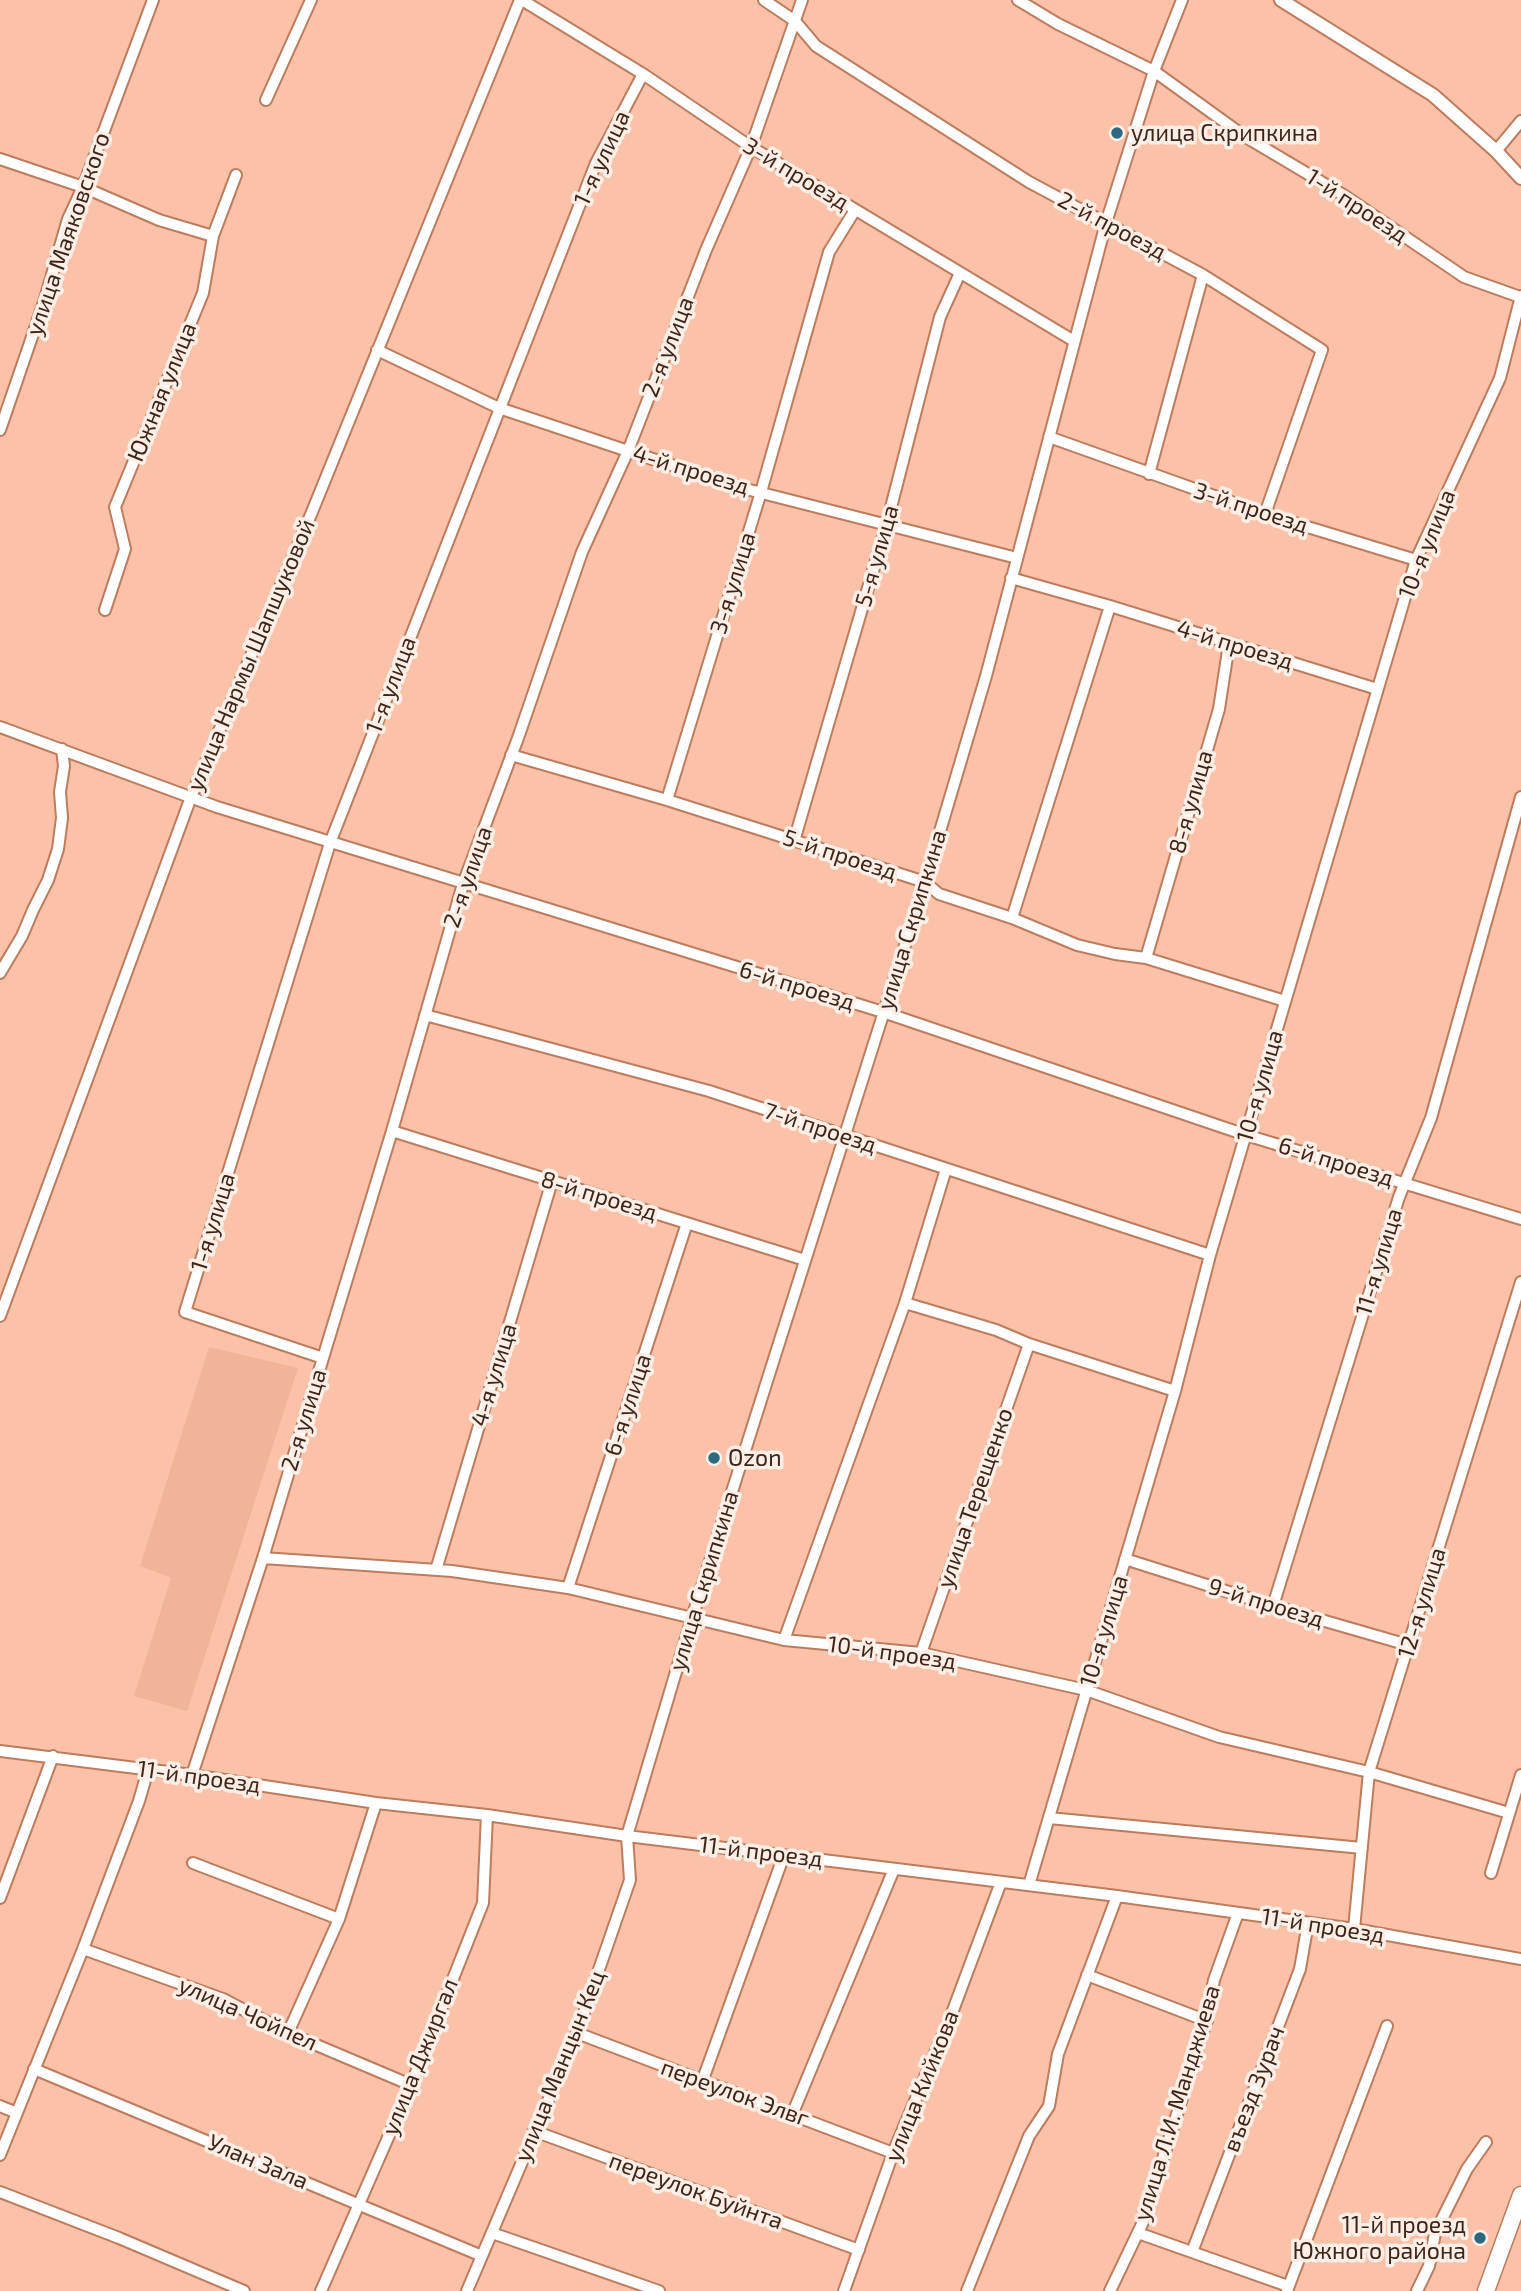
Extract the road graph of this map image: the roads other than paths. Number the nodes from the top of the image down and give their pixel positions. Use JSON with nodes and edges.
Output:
{"nodes":[{"id":1,"x":153,"y":0,"type":"edge"},
{"id":2,"x":312,"y":0,"type":"edge"},
{"id":3,"x":521,"y":0,"type":"edge"},
{"id":4,"x":764,"y":0,"type":"edge"},
{"id":5,"x":802,"y":0,"type":"edge"},
{"id":6,"x":1018,"y":0,"type":"edge"},
{"id":7,"x":1182,"y":0,"type":"edge"},
{"id":8,"x":1281,"y":0,"type":"edge"},
{"id":9,"x":795,"y":21,"type":"junction"},
{"id":10,"x":1154,"y":71,"type":"junction"},
{"id":11,"x":643,"y":74,"type":"junction"},
{"id":12,"x":266,"y":100,"type":"dead end"},
{"id":13,"x":1521,"y":121,"type":"edge"},
{"id":14,"x":751,"y":147,"type":"junction"},
{"id":15,"x":1496,"y":151,"type":"junction"},
{"id":16,"x":0,"y":159,"type":"edge"},
{"id":17,"x":236,"y":175,"type":"dead end"},
{"id":18,"x":1521,"y":178,"type":"edge"},
{"id":19,"x":83,"y":187,"type":"junction"},
{"id":20,"x":855,"y":209,"type":"junction"},
{"id":21,"x":1106,"y":223,"type":"junction"},
{"id":22,"x":213,"y":236,"type":"junction"},
{"id":23,"x":961,"y":273,"type":"junction"},
{"id":24,"x":1203,"y":275,"type":"junction"},
{"id":25,"x":1521,"y":297,"type":"edge"},
{"id":26,"x":1074,"y":341,"type":"junction"},
{"id":27,"x":377,"y":350,"type":"junction"},
{"id":28,"x":499,"y":408,"type":"junction"},
{"id":29,"x":0,"y":430,"type":"edge"},
{"id":30,"x":1049,"y":437,"type":"junction"},
{"id":31,"x":628,"y":451,"type":"junction"},
{"id":32,"x":1149,"y":474,"type":"junction"},
{"id":33,"x":761,"y":492,"type":"junction"},
{"id":34,"x":1265,"y":514,"type":"junction"},
{"id":35,"x":887,"y":523,"type":"junction"},
{"id":36,"x":1017,"y":558,"type":"junction"},
{"id":37,"x":1416,"y":560,"type":"junction"},
{"id":38,"x":1011,"y":578,"type":"junction"},
{"id":39,"x":1110,"y":606,"type":"junction"},
{"id":40,"x":105,"y":610,"type":"dead end"},
{"id":41,"x":1229,"y":644,"type":"junction"},
{"id":42,"x":1377,"y":689,"type":"junction"},
{"id":43,"x":0,"y":727,"type":"edge"},
{"id":44,"x":62,"y":749,"type":"junction"},
{"id":45,"x":511,"y":755,"type":"junction"},
{"id":46,"x":191,"y":797,"type":"junction"},
{"id":47,"x":1521,"y":797,"type":"edge"},
{"id":48,"x":667,"y":800,"type":"junction"},
{"id":49,"x":794,"y":841,"type":"junction"},
{"id":50,"x":330,"y":843,"type":"junction"},
{"id":51,"x":925,"y":882,"type":"junction"},
{"id":52,"x":463,"y":884,"type":"junction"},
{"id":53,"x":1012,"y":918,"type":"junction"},
{"id":54,"x":1146,"y":958,"type":"junction"},
{"id":55,"x":0,"y":973,"type":"edge"},
{"id":56,"x":1285,"y":1001,"type":"junction"},
{"id":57,"x":883,"y":1012,"type":"junction"},
{"id":58,"x":425,"y":1015,"type":"junction"},
{"id":59,"x":392,"y":1131,"type":"junction"},
{"id":60,"x":1246,"y":1135,"type":"junction"},
{"id":61,"x":845,"y":1136,"type":"junction"},
{"id":62,"x":946,"y":1168,"type":"junction"},
{"id":63,"x":552,"y":1181,"type":"junction"},
{"id":64,"x":1405,"y":1183,"type":"junction"},
{"id":65,"x":1521,"y":1219,"type":"edge"},
{"id":66,"x":687,"y":1223,"type":"junction"},
{"id":67,"x":1210,"y":1255,"type":"junction"},
{"id":68,"x":805,"y":1260,"type":"junction"},
{"id":69,"x":1521,"y":1282,"type":"edge"},
{"id":70,"x":905,"y":1303,"type":"junction"},
{"id":71,"x":0,"y":1316,"type":"edge"},
{"id":72,"x":1030,"y":1344,"type":"junction"},
{"id":73,"x":323,"y":1357,"type":"junction"},
{"id":74,"x":1175,"y":1391,"type":"junction"},
{"id":75,"x":262,"y":1558,"type":"junction"},
{"id":76,"x":1125,"y":1559,"type":"junction"},
{"id":77,"x":436,"y":1570,"type":"junction"},
{"id":78,"x":568,"y":1588,"type":"junction"},
{"id":79,"x":1273,"y":1606,"type":"junction"},
{"id":80,"x":692,"y":1618,"type":"junction"},
{"id":81,"x":783,"y":1640,"type":"junction"},
{"id":82,"x":1408,"y":1645,"type":"junction"},
{"id":83,"x":921,"y":1653,"type":"junction"},
{"id":84,"x":1086,"y":1690,"type":"junction"},
{"id":85,"x":0,"y":1751,"type":"edge"},
{"id":86,"x":53,"y":1756,"type":"junction"},
{"id":87,"x":148,"y":1770,"type":"junction"},
{"id":88,"x":1369,"y":1772,"type":"junction"},
{"id":89,"x":1521,"y":1774,"type":"edge"},
{"id":90,"x":192,"y":1775,"type":"junction"},
{"id":91,"x":376,"y":1803,"type":"junction"},
{"id":92,"x":1509,"y":1813,"type":"junction"},
{"id":93,"x":486,"y":1815,"type":"junction"},
{"id":94,"x":1049,"y":1818,"type":"junction"},
{"id":95,"x":627,"y":1836,"type":"junction"},
{"id":96,"x":1362,"y":1848,"type":"junction"},
{"id":97,"x":784,"y":1855,"type":"junction"},
{"id":98,"x":193,"y":1863,"type":"dead end"},
{"id":99,"x":894,"y":1869,"type":"junction"},
{"id":100,"x":1491,"y":1873,"type":"dead end"},
{"id":101,"x":1001,"y":1882,"type":"junction"},
{"id":102,"x":1029,"y":1885,"type":"junction"},
{"id":103,"x":1117,"y":1896,"type":"junction"},
{"id":104,"x":0,"y":1898,"type":"edge"},
{"id":105,"x":1238,"y":1913,"type":"junction"},
{"id":106,"x":339,"y":1919,"type":"junction"},
{"id":107,"x":1308,"y":1923,"type":"junction"},
{"id":108,"x":1354,"y":1930,"type":"junction"},
{"id":109,"x":83,"y":1949,"type":"junction"},
{"id":110,"x":1521,"y":1959,"type":"edge"},
{"id":111,"x":1087,"y":1975,"type":"junction"},
{"id":112,"x":1207,"y":2021,"type":"junction"},
{"id":113,"x":1387,"y":2025,"type":"dead end"},
{"id":114,"x":288,"y":2033,"type":"junction"},
{"id":115,"x":577,"y":2033,"type":"junction"},
{"id":116,"x":34,"y":2069,"type":"junction"},
{"id":117,"x":702,"y":2082,"type":"junction"},
{"id":118,"x":411,"y":2085,"type":"junction"},
{"id":119,"x":0,"y":2106,"type":"edge"},
{"id":120,"x":17,"y":2113,"type":"junction"},
{"id":121,"x":793,"y":2115,"type":"junction"},
{"id":122,"x":534,"y":2131,"type":"junction"},
{"id":123,"x":1486,"y":2143,"type":"dead end"},
{"id":124,"x":893,"y":2153,"type":"junction"},
{"id":125,"x":0,"y":2155,"type":"edge"},
{"id":126,"x":0,"y":2192,"type":"edge"},
{"id":127,"x":1521,"y":2194,"type":"edge"},
{"id":128,"x":357,"y":2204,"type":"junction"},
{"id":129,"x":492,"y":2233,"type":"junction"},
{"id":130,"x":1138,"y":2233,"type":"junction"},
{"id":131,"x":859,"y":2250,"type":"junction"},
{"id":132,"x":1192,"y":2252,"type":"junction"},
{"id":133,"x":482,"y":2256,"type":"junction"},
{"id":134,"x":1287,"y":2289,"type":"edge"},
{"id":135,"x":244,"y":2291,"type":"edge"},
{"id":136,"x":321,"y":2291,"type":"edge"},
{"id":137,"x":467,"y":2291,"type":"edge"},
{"id":138,"x":659,"y":2291,"type":"edge"},
{"id":139,"x":844,"y":2291,"type":"edge"},
{"id":140,"x":967,"y":2291,"type":"edge"},
{"id":141,"x":1110,"y":2291,"type":"edge"},
{"id":142,"x":1417,"y":2291,"type":"edge"},
{"id":143,"x":1486,"y":2291,"type":"edge"}],
"edges":[{"from":1,"to":19,"type":"street","name":"улица Маяковского"},
{"from":2,"to":12,"type":"street"},
{"from":3,"to":11,"type":"street","name":"3-й проезд"},
{"from":3,"to":27,"type":"street","name":"улица Нармы Шапшуковой"},
{"from":4,"to":9,"type":"street","name":"2-й проезд"},
{"from":5,"to":9,"type":"street","name":"2-я улица"},
{"from":6,"to":10,"type":"street","name":"1-й проезд"},
{"from":7,"to":10,"type":"street","name":"улица Скрипкина"},
{"from":8,"to":15,"type":"main road"},
{"from":9,"to":14,"type":"street","name":"2-я улица"},
{"from":9,"to":21,"type":"street","name":"2-й проезд"},
{"from":10,"to":21,"type":"street","name":"улица Скрипкина"},
{"from":10,"to":25,"type":"street","name":"1-й проезд"},
{"from":11,"to":14,"type":"street","name":"3-й проезд"},
{"from":11,"to":28,"type":"street","name":"1-я улица"},
{"from":13,"to":15,"type":"street"},
{"from":14,"to":20,"type":"street","name":"3-й проезд"},
{"from":14,"to":31,"type":"street","name":"2-я улица"},
{"from":15,"to":18,"type":"main road"},
{"from":16,"to":19,"type":"street"},
{"from":17,"to":22,"type":"street","name":"Южная улица"},
{"from":19,"to":22,"type":"street"},
{"from":19,"to":29,"type":"street","name":"улица Маяковского"},
{"from":20,"to":23,"type":"street","name":"3-й проезд"},
{"from":20,"to":33,"type":"street","name":"3-я улица"},
{"from":21,"to":24,"type":"street","name":"2-й проезд"},
{"from":21,"to":26,"type":"street","name":"улица Скрипкина"},
{"from":22,"to":40,"type":"street","name":"Южная улица"},
{"from":23,"to":26,"type":"street","name":"3-й проезд"},
{"from":23,"to":35,"type":"street","name":"5-я улица"},
{"from":24,"to":32,"type":"street"},
{"from":24,"to":34,"type":"street","name":"2-й проезд"},
{"from":25,"to":37,"type":"street","name":"10-я улица"},
{"from":26,"to":30,"type":"street","name":"улица Скрипкина"},
{"from":27,"to":28,"type":"street","name":"4-й проезд"},
{"from":27,"to":46,"type":"street","name":"улица Нармы Шапшуковой"},
{"from":28,"to":31,"type":"street","name":"4-й проезд"},
{"from":28,"to":50,"type":"street","name":"1-я улица"},
{"from":30,"to":32,"type":"street","name":"3-й проезд"},
{"from":30,"to":36,"type":"street","name":"улица Скрипкина"},
{"from":31,"to":33,"type":"street","name":"4-й проезд"},
{"from":31,"to":45,"type":"street","name":"2-я улица"},
{"from":32,"to":34,"type":"street","name":"3-й проезд"},
{"from":33,"to":35,"type":"street","name":"4-й проезд"},
{"from":33,"to":48,"type":"street","name":"3-я улица"},
{"from":34,"to":37,"type":"street","name":"3-й проезд"},
{"from":35,"to":36,"type":"street","name":"4-й проезд"},
{"from":35,"to":49,"type":"street","name":"5-я улица"},
{"from":36,"to":38,"type":"street","name":"улица Скрипкина"},
{"from":37,"to":42,"type":"street","name":"10-я улица"},
{"from":38,"to":39,"type":"street","name":"4-й проезд"},
{"from":38,"to":51,"type":"street","name":"улица Скрипкина"},
{"from":39,"to":41,"type":"street","name":"4-й проезд"},
{"from":39,"to":53,"type":"street"},
{"from":41,"to":42,"type":"street","name":"4-й проезд"},
{"from":41,"to":54,"type":"street","name":"8-я улица"},
{"from":42,"to":56,"type":"street","name":"10-я улица"},
{"from":43,"to":44,"type":"street","name":"6-й проезд"},
{"from":44,"to":46,"type":"street","name":"6-й проезд"},
{"from":44,"to":55,"type":"street"},
{"from":45,"to":48,"type":"street","name":"5-й проезд"},
{"from":45,"to":52,"type":"street","name":"2-я улица"},
{"from":46,"to":50,"type":"street","name":"6-й проезд"},
{"from":46,"to":71,"type":"street","name":"улица Нармы Шапшуковой"},
{"from":47,"to":64,"type":"street","name":"11-я улица"},
{"from":48,"to":49,"type":"street","name":"5-й проезд"},
{"from":49,"to":51,"type":"street","name":"5-й проезд"},
{"from":50,"to":52,"type":"street","name":"6-й проезд"},
{"from":50,"to":73,"type":"street","name":"1-я улица"},
{"from":51,"to":53,"type":"street","name":"5-й проезд"},
{"from":51,"to":57,"type":"street","name":"улица Скрипкина"},
{"from":52,"to":57,"type":"street","name":"6-й проезд"},
{"from":52,"to":58,"type":"street","name":"2-я улица"},
{"from":53,"to":54,"type":"street","name":"5-й проезд"},
{"from":54,"to":56,"type":"street","name":"5-й проезд"},
{"from":56,"to":60,"type":"street","name":"10-я улица"},
{"from":57,"to":60,"type":"street","name":"6-й проезд"},
{"from":57,"to":61,"type":"street","name":"улица Скрипкина"},
{"from":58,"to":59,"type":"street","name":"2-я улица"},
{"from":58,"to":61,"type":"street","name":"7-й проезд"},
{"from":59,"to":63,"type":"street","name":"8-й проезд"},
{"from":59,"to":73,"type":"street","name":"2-я улица"},
{"from":60,"to":64,"type":"street","name":"6-й проезд"},
{"from":60,"to":67,"type":"street","name":"10-я улица"},
{"from":61,"to":62,"type":"street","name":"7-й проезд"},
{"from":61,"to":68,"type":"street","name":"улица Скрипкина"},
{"from":62,"to":67,"type":"street","name":"7-й проезд"},
{"from":62,"to":70,"type":"street"},
{"from":63,"to":66,"type":"street","name":"8-й проезд"},
{"from":63,"to":77,"type":"street","name":"4-я улица"},
{"from":64,"to":65,"type":"street","name":"6-й проезд"},
{"from":64,"to":79,"type":"street","name":"11-я улица"},
{"from":66,"to":68,"type":"street","name":"8-й проезд"},
{"from":66,"to":78,"type":"street","name":"6-я улица"},
{"from":67,"to":74,"type":"street","name":"10-я улица"},
{"from":68,"to":80,"type":"street","name":"улица Скрипкина"},
{"from":69,"to":82,"type":"street","name":"12-я улица"},
{"from":70,"to":72,"type":"street"},
{"from":70,"to":81,"type":"street"},
{"from":72,"to":74,"type":"street"},
{"from":72,"to":83,"type":"street","name":"улица Терещенко"},
{"from":73,"to":75,"type":"street","name":"2-я улица"},
{"from":74,"to":76,"type":"street","name":"10-я улица"},
{"from":75,"to":77,"type":"street","name":"10-й проезд"},
{"from":75,"to":90,"type":"street","name":"2-я улица"},
{"from":76,"to":79,"type":"street","name":"9-й проезд"},
{"from":76,"to":84,"type":"street","name":"10-я улица"},
{"from":77,"to":78,"type":"street","name":"10-й проезд"},
{"from":78,"to":80,"type":"street","name":"10-й проезд"},
{"from":79,"to":82,"type":"street","name":"9-й проезд"},
{"from":80,"to":81,"type":"street","name":"10-й проезд"},
{"from":80,"to":95,"type":"street","name":"улица Скрипкина"},
{"from":81,"to":83,"type":"street","name":"10-й проезд"},
{"from":82,"to":88,"type":"street","name":"12-я улица"},
{"from":83,"to":84,"type":"street","name":"10-й проезд"},
{"from":84,"to":88,"type":"street","name":"10-й проезд"},
{"from":84,"to":94,"type":"street","name":"10-я улица"},
{"from":85,"to":86,"type":"street","name":"11-й проезд"},
{"from":86,"to":87,"type":"street","name":"11-й проезд"},
{"from":86,"to":104,"type":"street"},
{"from":87,"to":90,"type":"street","name":"11-й проезд"},
{"from":87,"to":109,"type":"street"},
{"from":88,"to":92,"type":"street","name":"10-й проезд"},
{"from":88,"to":96,"type":"street","name":"12-я улица"},
{"from":89,"to":92,"type":"street"},
{"from":90,"to":91,"type":"street","name":"11-й проезд"},
{"from":91,"to":93,"type":"street","name":"11-й проезд"},
{"from":91,"to":106,"type":"street"},
{"from":92,"to":100,"type":"street"},
{"from":93,"to":95,"type":"street","name":"11-й проезд"},
{"from":93,"to":118,"type":"street","name":"улица Джиргал"},
{"from":94,"to":96,"type":"street"},
{"from":94,"to":102,"type":"street","name":"10-я улица"},
{"from":95,"to":97,"type":"street","name":"11-й проезд"},
{"from":95,"to":115,"type":"street","name":"улица Манцын Кец"},
{"from":96,"to":108,"type":"street","name":"12-я улица"},
{"from":97,"to":99,"type":"street","name":"11-й проезд"},
{"from":97,"to":117,"type":"street"},
{"from":98,"to":106,"type":"street"},
{"from":99,"to":101,"type":"street","name":"11-й проезд"},
{"from":99,"to":121,"type":"street"},
{"from":101,"to":102,"type":"street","name":"11-й проезд"},
{"from":101,"to":124,"type":"street","name":"улица Кийкова"},
{"from":102,"to":103,"type":"street","name":"11-й проезд"},
{"from":103,"to":105,"type":"street","name":"11-й проезд"},
{"from":103,"to":111,"type":"street"},
{"from":105,"to":107,"type":"street","name":"11-й проезд"},
{"from":105,"to":112,"type":"street","name":"улица Л.И. Манджиева"},
{"from":106,"to":114,"type":"street"},
{"from":107,"to":108,"type":"street","name":"11-й проезд"},
{"from":107,"to":132,"type":"street","name":"въезд Зурач"},
{"from":108,"to":110,"type":"street","name":"11-й проезд"},
{"from":109,"to":114,"type":"street","name":"улица Чойпел"},
{"from":109,"to":116,"type":"street"},
{"from":111,"to":112,"type":"street"},
{"from":111,"to":140,"type":"street"},
{"from":112,"to":130,"type":"street","name":"улица Л.И. Манджиева"},
{"from":113,"to":134,"type":"street"},
{"from":114,"to":118,"type":"street","name":"улица Чойпел"},
{"from":115,"to":117,"type":"street","name":"переулок Элвг"},
{"from":115,"to":122,"type":"street","name":"улица Манцын Кец"},
{"from":116,"to":120,"type":"street"},
{"from":116,"to":128,"type":"street","name":"Улан Зала"},
{"from":117,"to":121,"type":"street","name":"переулок Элвг"},
{"from":118,"to":128,"type":"street","name":"улица Джиргал"},
{"from":119,"to":120,"type":"street"},
{"from":120,"to":125,"type":"street"},
{"from":121,"to":124,"type":"street","name":"переулок Элвг"},
{"from":122,"to":129,"type":"street","name":"улица Манцын Кец"},
{"from":122,"to":131,"type":"street","name":"переулок Буйнта"},
{"from":123,"to":142,"type":"street"},
{"from":124,"to":131,"type":"street","name":"улица Кийкова"},
{"from":126,"to":135,"type":"street"},
{"from":127,"to":143,"type":"highway"},
{"from":128,"to":133,"type":"street","name":"Улан Зала"},
{"from":128,"to":136,"type":"street","name":"улица Джиргал"},
{"from":129,"to":133,"type":"street","name":"улица Манцын Кец"},
{"from":129,"to":138,"type":"street"},
{"from":130,"to":132,"type":"street"},
{"from":130,"to":141,"type":"street","name":"улица Л.И. Манджиева"},
{"from":131,"to":139,"type":"street","name":"улица Кийкова"},
{"from":132,"to":134,"type":"street"},
{"from":133,"to":137,"type":"street","name":"улица Манцын Кец"}]}
